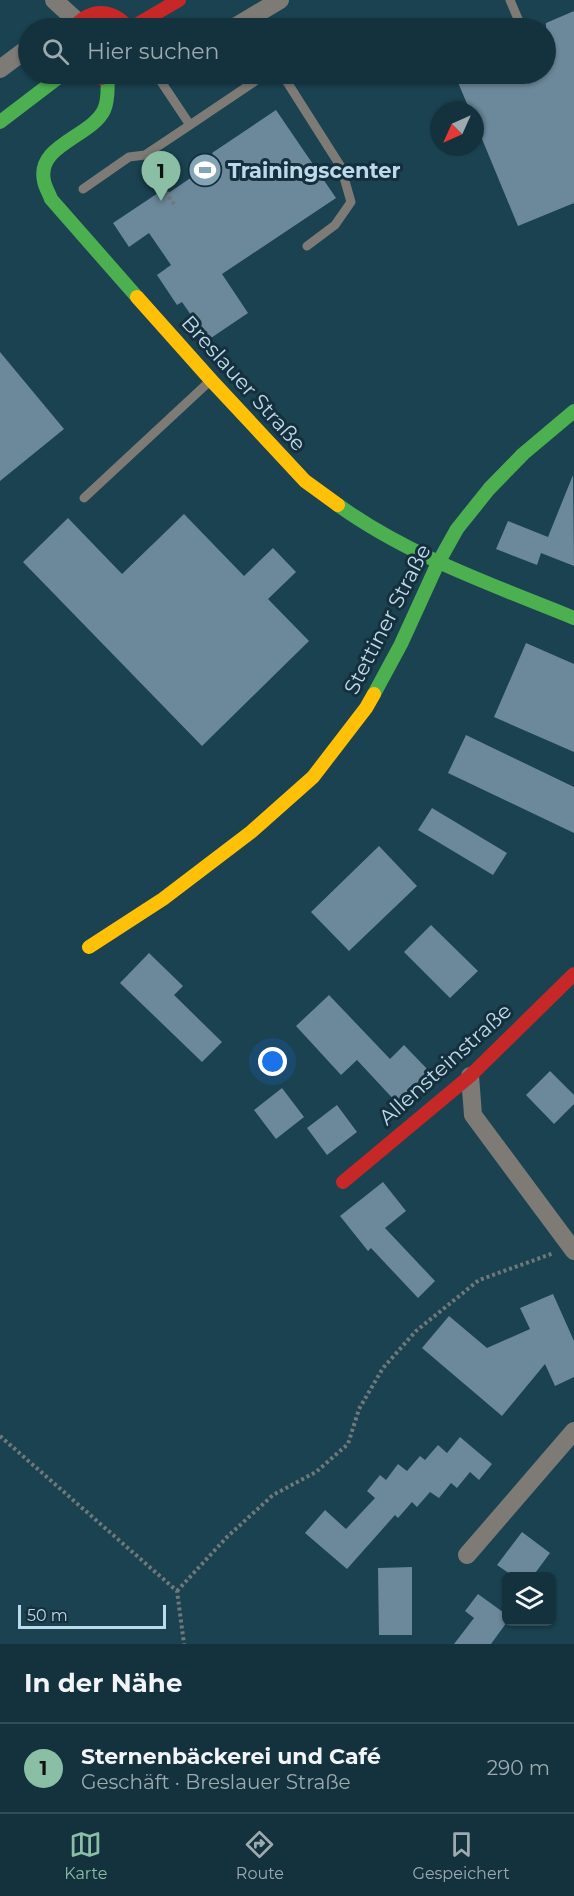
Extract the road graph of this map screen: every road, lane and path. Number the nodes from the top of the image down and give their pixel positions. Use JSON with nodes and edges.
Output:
{"nodes":[{"id":1,"x":54,"y":0,"type":"edge"},
{"id":2,"x":179,"y":0,"type":"edge"},
{"id":3,"x":280,"y":0,"type":"edge"},
{"id":4,"x":510,"y":0,"type":"edge"},
{"id":5,"x":70,"y":18,"type":"edge"},
{"id":6,"x":87,"y":18,"type":"edge"},
{"id":7,"x":117,"y":18,"type":"edge"},
{"id":8,"x":148,"y":18,"type":"edge"},
{"id":9,"x":254,"y":18,"type":"edge"},
{"id":10,"x":518,"y":18,"type":"edge"},
{"id":11,"x":18,"y":56,"type":"edge"},
{"id":12,"x":0,"y":69,"type":"edge"},
{"id":13,"x":50,"y":84,"type":"edge"},
{"id":14,"x":111,"y":84,"type":"edge"},
{"id":15,"x":163,"y":84,"type":"edge"},
{"id":16,"x":251,"y":84,"type":"edge"},
{"id":17,"x":288,"y":84,"type":"edge"},
{"id":18,"x":0,"y":122,"type":"edge"},
{"id":19,"x":190,"y":124,"type":"junction"},
{"id":20,"x":171,"y":174,"type":"dead end"},
{"id":21,"x":83,"y":189,"type":"dead end"},
{"id":22,"x":176,"y":207,"type":"dead end"},
{"id":23,"x":307,"y":246,"type":"dead end"},
{"id":24,"x":211,"y":380,"type":"junction"},
{"id":25,"x":574,"y":411,"type":"edge"},
{"id":26,"x":84,"y":498,"type":"dead end"},
{"id":27,"x":438,"y":563,"type":"junction"},
{"id":28,"x":574,"y":618,"type":"edge"},
{"id":29,"x":88,"y":947,"type":"dead end"},
{"id":30,"x":574,"y":974,"type":"edge"},
{"id":31,"x":470,"y":1076,"type":"junction"},
{"id":32,"x":343,"y":1182,"type":"dead end"},
{"id":33,"x":572,"y":1249,"type":"edge"},
{"id":34,"x":574,"y":1431,"type":"edge"},
{"id":35,"x":0,"y":1436,"type":"edge"},
{"id":36,"x":467,"y":1555,"type":"dead end"},
{"id":37,"x":177,"y":1591,"type":"junction"},
{"id":38,"x":184,"y":1644,"type":"edge"}],
"edges":[{"from":1,"to":5,"type":"street"},
{"from":2,"to":8,"type":"street"},
{"from":3,"to":9,"type":"street"},
{"from":4,"to":10,"type":"lane"},
{"from":6,"to":7,"type":"street"},
{"from":11,"to":12,"type":"street"},
{"from":13,"to":18,"type":"street"},
{"from":14,"to":24,"type":"street","name":"Breslauer Straße"},
{"from":15,"to":19,"type":"lane"},
{"from":16,"to":19,"type":"lane"},
{"from":17,"to":23,"type":"lane"},
{"from":19,"to":21,"type":"lane"},
{"from":20,"to":22,"type":"path"},
{"from":24,"to":26,"type":"lane"},
{"from":24,"to":27,"type":"street","name":"Breslauer Straße"},
{"from":25,"to":27,"type":"street","name":"Stettiner Straße"},
{"from":27,"to":28,"type":"street","name":"Breslauer Straße"},
{"from":27,"to":29,"type":"street","name":"Stettiner Straße"},
{"from":30,"to":31,"type":"street","name":"Allensteinstraße"},
{"from":31,"to":32,"type":"street","name":"Allensteinstraße"},
{"from":31,"to":33,"type":"street"},
{"from":33,"to":37,"type":"path"},
{"from":34,"to":36,"type":"street"},
{"from":35,"to":37,"type":"path"},
{"from":37,"to":38,"type":"path"}]}
